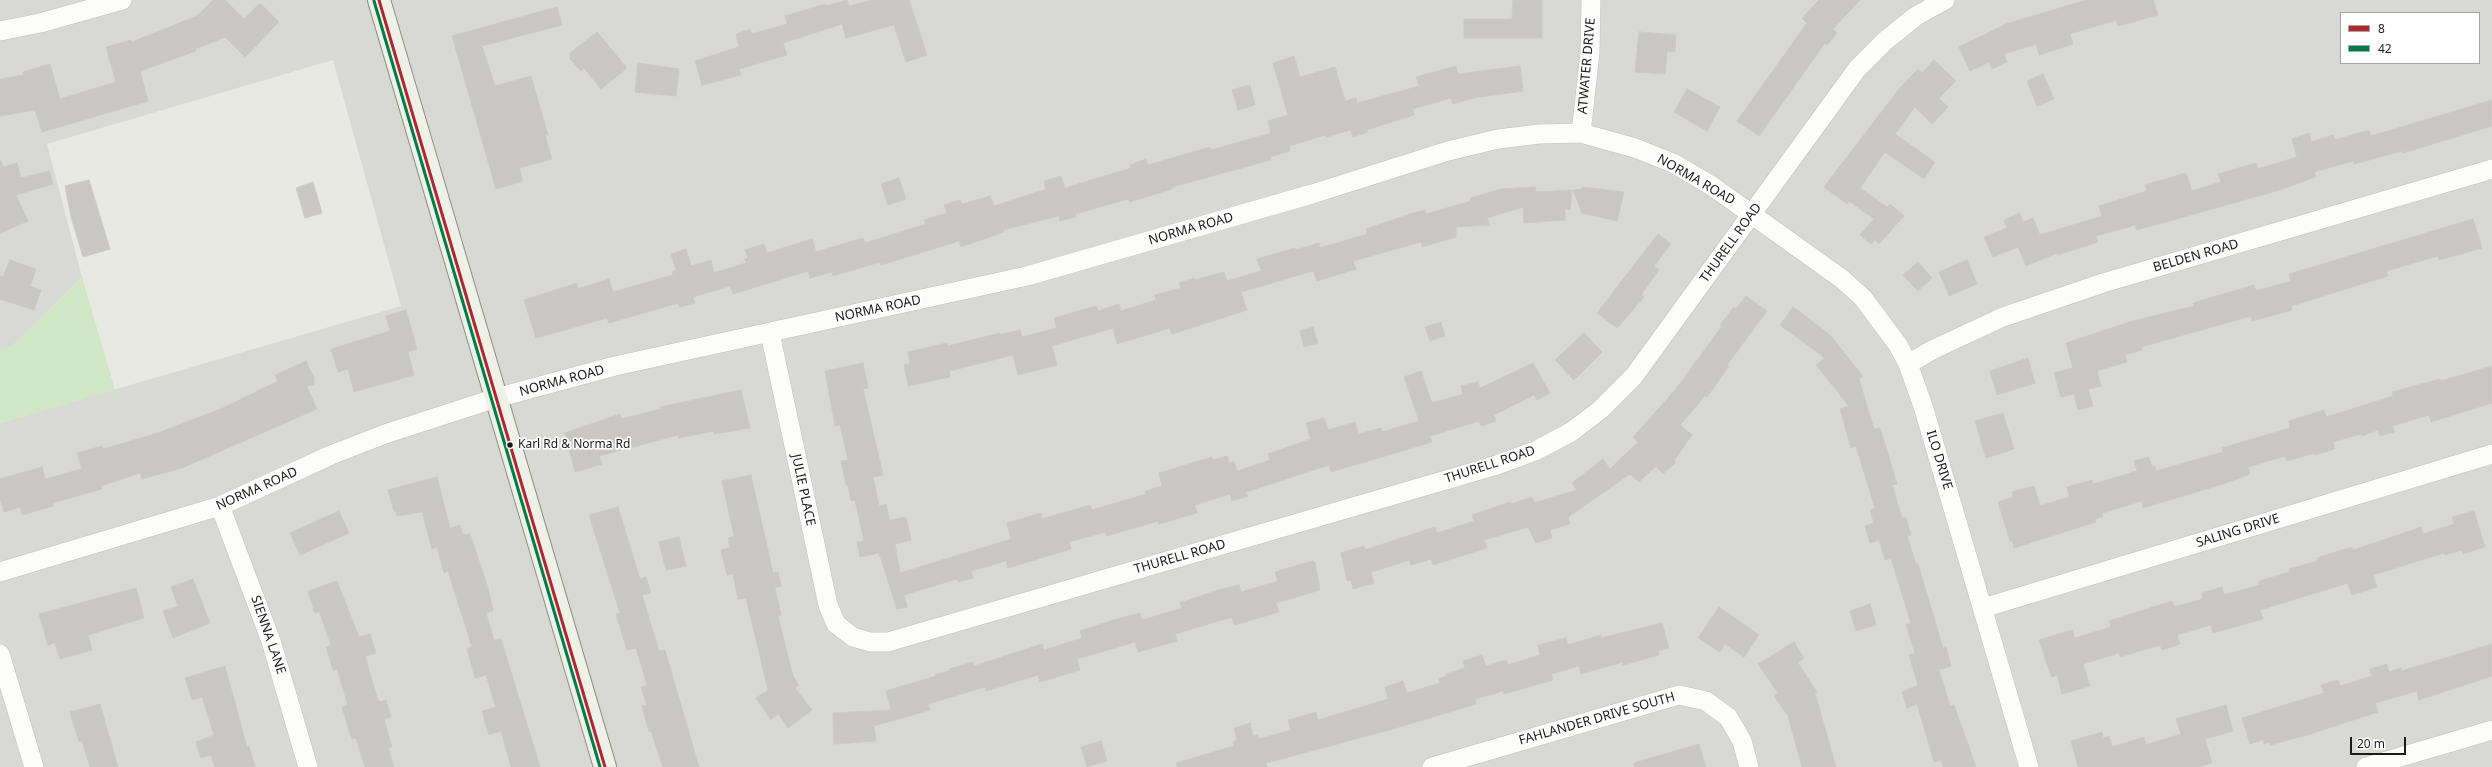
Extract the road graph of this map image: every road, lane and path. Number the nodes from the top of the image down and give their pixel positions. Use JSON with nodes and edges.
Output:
{"nodes":[{"id":1,"x":122,"y":0,"type":"edge"},
{"id":2,"x":379,"y":0,"type":"edge"},
{"id":3,"x":1591,"y":0,"type":"edge"},
{"id":4,"x":1945,"y":0,"type":"edge"},
{"id":5,"x":0,"y":30,"type":"edge"},
{"id":6,"x":1581,"y":133,"type":"junction"},
{"id":7,"x":2492,"y":170,"type":"edge"},
{"id":8,"x":1753,"y":213,"type":"junction"},
{"id":9,"x":770,"y":333,"type":"junction"},
{"id":10,"x":1908,"y":364,"type":"junction"},
{"id":11,"x":496,"y":398,"type":"junction"},
{"id":12,"x":2492,"y":454,"type":"edge"},
{"id":13,"x":220,"y":506,"type":"junction"},
{"id":14,"x":0,"y":572,"type":"edge"},
{"id":15,"x":1983,"y":608,"type":"junction"},
{"id":16,"x":853,"y":637,"type":"joint"},
{"id":17,"x":0,"y":654,"type":"edge"},
{"id":18,"x":2492,"y":730,"type":"edge"},
{"id":19,"x":34,"y":767,"type":"edge"},
{"id":20,"x":308,"y":767,"type":"edge"},
{"id":21,"x":605,"y":767,"type":"edge"},
{"id":22,"x":1432,"y":767,"type":"edge"},
{"id":23,"x":1749,"y":767,"type":"edge"},
{"id":24,"x":2029,"y":767,"type":"edge"},
{"id":25,"x":2366,"y":767,"type":"edge"}],
"edges":[{"from":1,"to":5,"type":"street"},
{"from":2,"to":11,"type":"main road"},
{"from":3,"to":6,"type":"street","name":"ATWATER DRIVE"},
{"from":4,"to":8,"type":"street","name":"THURELL ROAD"},
{"from":6,"to":8,"type":"street","name":"NORMA ROAD"},
{"from":6,"to":9,"type":"street","name":"NORMA ROAD"},
{"from":7,"to":10,"type":"street","name":"BELDEN ROAD"},
{"from":8,"to":10,"type":"street","name":"ILO DRIVE"},
{"from":8,"to":16,"type":"street","name":"THURELL ROAD"},
{"from":9,"to":11,"type":"street","name":"NORMA ROAD"},
{"from":9,"to":16,"type":"street","name":"JULIE PLACE"},
{"from":10,"to":15,"type":"street","name":"ILO DRIVE"},
{"from":11,"to":13,"type":"street","name":"NORMA ROAD"},
{"from":11,"to":21,"type":"main road"},
{"from":12,"to":15,"type":"street","name":"SALING DRIVE"},
{"from":13,"to":14,"type":"street","name":"NORMA ROAD"},
{"from":13,"to":20,"type":"street","name":"SIENNA LANE"},
{"from":15,"to":24,"type":"street","name":"ILO DRIVE"},
{"from":17,"to":19,"type":"street"},
{"from":18,"to":25,"type":"street"},
{"from":22,"to":23,"type":"street","name":"FAHLANDER DRIVE SOUTH"}]}
